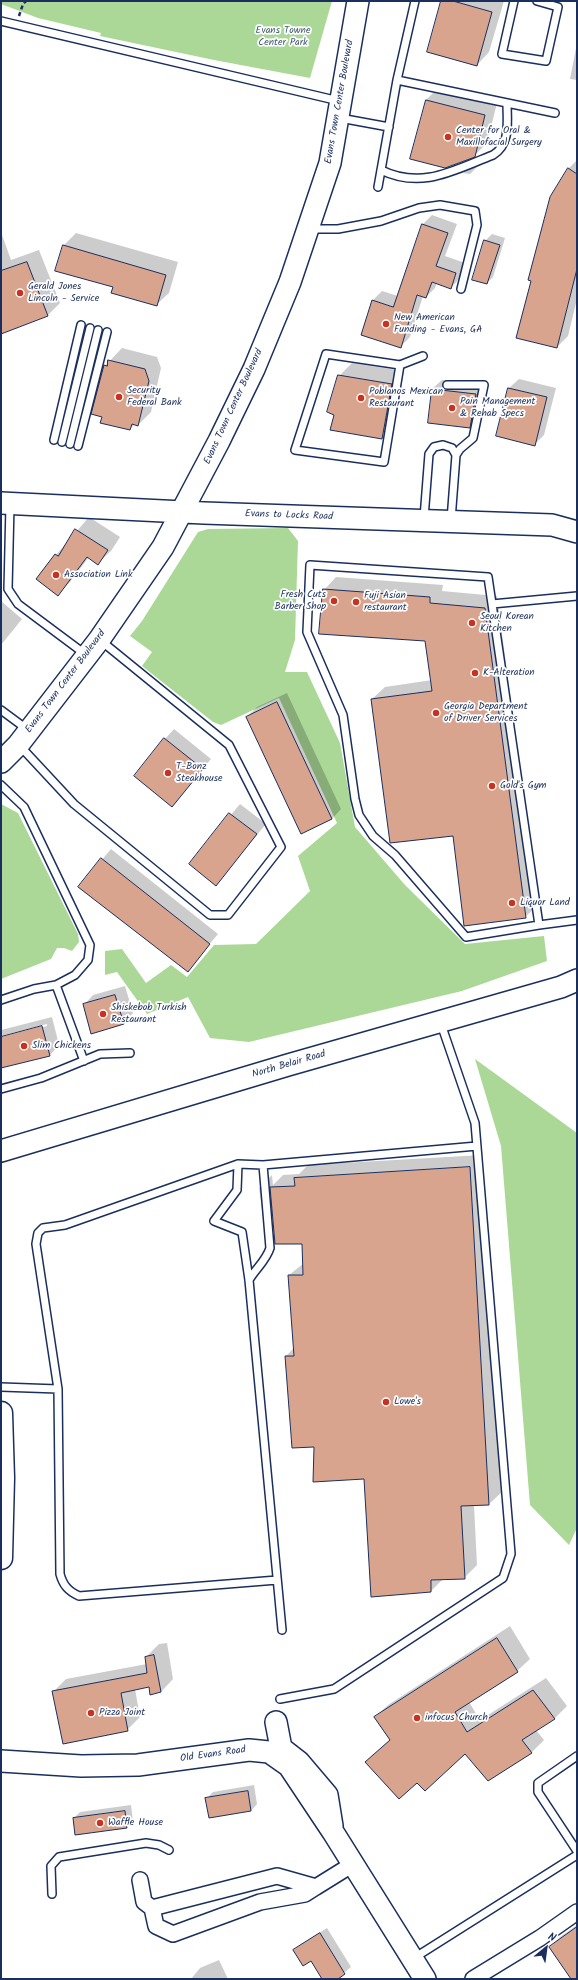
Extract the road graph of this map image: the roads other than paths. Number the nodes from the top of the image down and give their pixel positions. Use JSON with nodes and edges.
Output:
{"nodes":[{"id":1,"x":358,"y":1,"type":"edge"},
{"id":2,"x":415,"y":1,"type":"edge"},
{"id":3,"x":514,"y":1,"type":"edge"},
{"id":4,"x":537,"y":1,"type":"edge"},
{"id":5,"x":559,"y":4,"type":"edge"},
{"id":6,"x":1,"y":21,"type":"edge"},
{"id":7,"x":398,"y":80,"type":"junction"},
{"id":8,"x":507,"y":103,"type":"junction"},
{"id":9,"x":340,"y":109,"type":"junction"},
{"id":10,"x":555,"y":113,"type":"dead end"},
{"id":11,"x":389,"y":127,"type":"junction"},
{"id":12,"x":381,"y":170,"type":"junction"},
{"id":13,"x":378,"y":187,"type":"dead end"},
{"id":14,"x":309,"y":230,"type":"junction"},
{"id":15,"x":461,"y":289,"type":"dead end"},
{"id":16,"x":81,"y":325,"type":"dead end"},
{"id":17,"x":90,"y":328,"type":"dead end"},
{"id":18,"x":98,"y":330,"type":"dead end"},
{"id":19,"x":107,"y":332,"type":"dead end"},
{"id":20,"x":423,"y":356,"type":"dead end"},
{"id":21,"x":400,"y":365,"type":"junction"},
{"id":22,"x":447,"y":385,"type":"dead end"},
{"id":23,"x":54,"y":440,"type":"dead end"},
{"id":24,"x":62,"y":442,"type":"dead end"},
{"id":25,"x":70,"y":444,"type":"dead end"},
{"id":26,"x":78,"y":446,"type":"dead end"},
{"id":27,"x":456,"y":455,"type":"junction"},
{"id":28,"x":5,"y":503,"type":"edge"},
{"id":29,"x":183,"y":512,"type":"junction"},
{"id":30,"x":423,"y":521,"type":"junction"},
{"id":31,"x":451,"y":522,"type":"junction"},
{"id":32,"x":577,"y":532,"type":"edge"},
{"id":33,"x":577,"y":596,"type":"edge"},
{"id":34,"x":492,"y":604,"type":"junction"},
{"id":35,"x":93,"y":647,"type":"junction"},
{"id":36,"x":1,"y":710,"type":"edge"},
{"id":37,"x":24,"y":738,"type":"junction"},
{"id":38,"x":1,"y":762,"type":"edge"},
{"id":39,"x":1,"y":785,"type":"edge"},
{"id":40,"x":577,"y":920,"type":"edge"},
{"id":41,"x":539,"y":925,"type":"junction"},
{"id":42,"x":577,"y":980,"type":"edge"},
{"id":43,"x":56,"y":985,"type":"junction"},
{"id":44,"x":1,"y":1000,"type":"edge"},
{"id":45,"x":440,"y":1021,"type":"junction"},
{"id":46,"x":130,"y":1053,"type":"dead end"},
{"id":47,"x":84,"y":1060,"type":"junction"},
{"id":48,"x":1,"y":1089,"type":"edge"},
{"id":49,"x":477,"y":1146,"type":"junction"},
{"id":50,"x":1,"y":1151,"type":"edge"},
{"id":51,"x":238,"y":1164,"type":"junction"},
{"id":52,"x":263,"y":1165,"type":"junction"},
{"id":53,"x":249,"y":1280,"type":"junction"},
{"id":54,"x":1,"y":1387,"type":"edge"},
{"id":55,"x":58,"y":1389,"type":"junction"},
{"id":56,"x":1,"y":1420,"type":"edge"},
{"id":57,"x":1,"y":1558,"type":"edge"},
{"id":58,"x":277,"y":1580,"type":"junction"},
{"id":59,"x":282,"y":1630,"type":"dead end"},
{"id":60,"x":280,"y":1699,"type":"dead end"},
{"id":61,"x":276,"y":1722,"type":"dead end"},
{"id":62,"x":577,"y":1756,"type":"edge"},
{"id":63,"x":1,"y":1762,"type":"edge"},
{"id":64,"x":333,"y":1832,"type":"junction"},
{"id":65,"x":169,"y":1850,"type":"dead end"},
{"id":66,"x":577,"y":1851,"type":"edge"},
{"id":67,"x":577,"y":1855,"type":"edge"},
{"id":68,"x":353,"y":1864,"type":"junction"},
{"id":69,"x":140,"y":1880,"type":"dead end"},
{"id":70,"x":316,"y":1887,"type":"junction"},
{"id":71,"x":52,"y":1894,"type":"dead end"},
{"id":72,"x":152,"y":1908,"type":"junction"},
{"id":73,"x":577,"y":1912,"type":"edge"},
{"id":74,"x":412,"y":1959,"type":"junction"},
{"id":75,"x":425,"y":1979,"type":"edge"},
{"id":76,"x":473,"y":1979,"type":"edge"}],
"edges":[{"from":1,"to":9,"type":"street","name":"Evans Town Center Boulevard"},
{"from":2,"to":7,"type":"lane"},
{"from":3,"to":5,"type":"lane"},
{"from":4,"to":5,"type":"lane"},
{"from":6,"to":9,"type":"lane"},
{"from":7,"to":8,"type":"lane"},
{"from":7,"to":11,"type":"lane"},
{"from":8,"to":10,"type":"lane"},
{"from":8,"to":12,"type":"lane"},
{"from":9,"to":11,"type":"lane"},
{"from":9,"to":14,"type":"street","name":"Evans Town Center Boulevard"},
{"from":11,"to":12,"type":"lane"},
{"from":12,"to":13,"type":"lane"},
{"from":14,"to":15,"type":"lane"},
{"from":14,"to":29,"type":"street","name":"Evans Town Center Boulevard"},
{"from":16,"to":23,"type":"lane"},
{"from":17,"to":24,"type":"lane"},
{"from":18,"to":25,"type":"lane"},
{"from":19,"to":26,"type":"lane"},
{"from":20,"to":21,"type":"lane"},
{"from":21,"to":21,"type":"lane"},
{"from":22,"to":27,"type":"lane"},
{"from":27,"to":30,"type":"lane"},
{"from":27,"to":31,"type":"lane"},
{"from":28,"to":29,"type":"street","name":"Evans to Locks Road"},
{"from":28,"to":35,"type":"lane"},
{"from":29,"to":30,"type":"street","name":"Evans to Locks Road"},
{"from":29,"to":35,"type":"street","name":"Evans Town Center Boulevard"},
{"from":30,"to":31,"type":"street","name":"Evans to Locks Road"},
{"from":31,"to":32,"type":"street","name":"Evans to Locks Road"},
{"from":33,"to":34,"type":"lane"},
{"from":34,"to":41,"type":"lane"},
{"from":34,"to":41,"type":"lane"},
{"from":35,"to":37,"type":"street","name":"Evans Town Center Boulevard"},
{"from":35,"to":37,"type":"lane"},
{"from":36,"to":37,"type":"lane"},
{"from":37,"to":38,"type":"street","name":"Evans Town Center Boulevard"},
{"from":39,"to":43,"type":"lane"},
{"from":40,"to":41,"type":"lane"},
{"from":42,"to":45,"type":"street","name":"North Belair Road"},
{"from":43,"to":44,"type":"lane"},
{"from":43,"to":47,"type":"lane"},
{"from":45,"to":49,"type":"lane"},
{"from":45,"to":50,"type":"street","name":"North Belair Road"},
{"from":46,"to":47,"type":"lane"},
{"from":47,"to":48,"type":"lane"},
{"from":49,"to":52,"type":"lane"},
{"from":49,"to":60,"type":"lane"},
{"from":51,"to":52,"type":"lane"},
{"from":51,"to":53,"type":"lane"},
{"from":51,"to":55,"type":"lane"},
{"from":52,"to":53,"type":"lane"},
{"from":53,"to":58,"type":"lane"},
{"from":54,"to":55,"type":"lane"},
{"from":55,"to":58,"type":"lane"},
{"from":56,"to":57,"type":"main road"},
{"from":58,"to":59,"type":"lane"},
{"from":61,"to":64,"type":"street"},
{"from":62,"to":66,"type":"lane"},
{"from":63,"to":64,"type":"street","name":"Old Evans Road"},
{"from":64,"to":68,"type":"street","name":"Old Evans Road"},
{"from":65,"to":71,"type":"lane"},
{"from":67,"to":74,"type":"lane"},
{"from":68,"to":70,"type":"street"},
{"from":68,"to":74,"type":"street","name":"Old Evans Road"},
{"from":69,"to":72,"type":"street"},
{"from":70,"to":72,"type":"street"},
{"from":70,"to":72,"type":"street"},
{"from":73,"to":76,"type":"street"},
{"from":74,"to":75,"type":"street","name":"Old Evans Road"}]}
